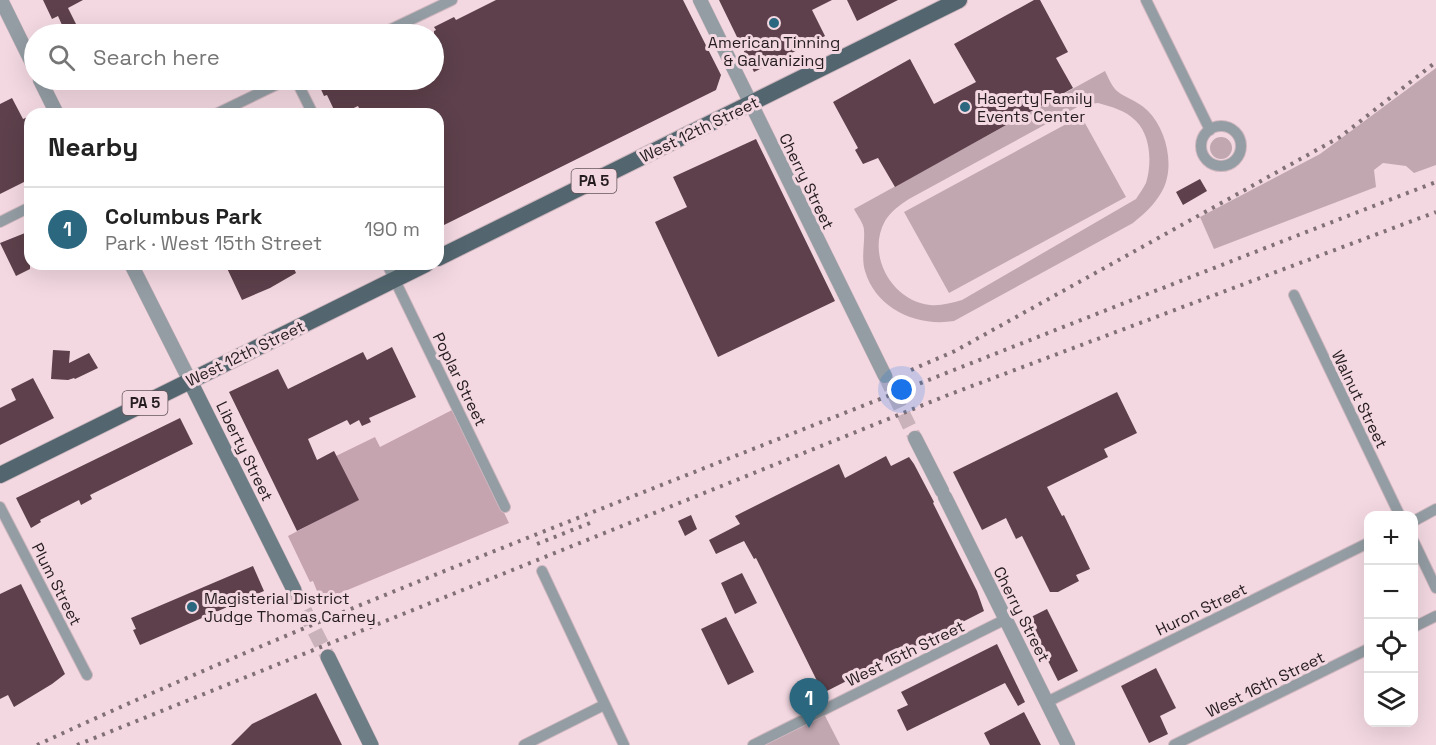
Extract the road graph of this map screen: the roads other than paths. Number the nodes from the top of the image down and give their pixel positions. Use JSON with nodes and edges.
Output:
{"nodes":[{"id":1,"x":1,"y":0,"type":"edge"},
{"id":2,"x":452,"y":0,"type":"edge"},
{"id":3,"x":700,"y":0,"type":"edge"},
{"id":4,"x":959,"y":0,"type":"edge"},
{"id":5,"x":1146,"y":0,"type":"edge"},
{"id":6,"x":402,"y":24,"type":"edge"},
{"id":7,"x":24,"y":47,"type":"edge"},
{"id":8,"x":45,"y":90,"type":"edge"},
{"id":9,"x":265,"y":90,"type":"edge"},
{"id":10,"x":301,"y":90,"type":"edge"},
{"id":11,"x":751,"y":103,"type":"junction"},
{"id":12,"x":54,"y":108,"type":"edge"},
{"id":13,"x":228,"y":108,"type":"edge"},
{"id":14,"x":310,"y":108,"type":"edge"},
{"id":15,"x":1210,"y":130,"type":"dead end"},
{"id":16,"x":24,"y":210,"type":"edge"},
{"id":17,"x":0,"y":222,"type":"edge"},
{"id":18,"x":444,"y":255,"type":"edge"},
{"id":19,"x":134,"y":270,"type":"edge"},
{"id":20,"x":390,"y":270,"type":"edge"},
{"id":21,"x":414,"y":270,"type":"edge"},
{"id":22,"x":395,"y":280,"type":"junction"},
{"id":23,"x":1294,"y":295,"type":"dead end"},
{"id":24,"x":885,"y":376,"type":"tunnel mouth"},
{"id":25,"x":190,"y":381,"type":"junction"},
{"id":26,"x":915,"y":438,"type":"tunnel mouth"},
{"id":27,"x":0,"y":475,"type":"edge"},
{"id":28,"x":0,"y":507,"type":"edge"},
{"id":29,"x":505,"y":507,"type":"dead end"},
{"id":30,"x":1436,"y":509,"type":"edge"},
{"id":31,"x":1398,"y":511,"type":"edge"},
{"id":32,"x":1418,"y":518,"type":"edge"},
{"id":33,"x":1364,"y":545,"type":"edge"},
{"id":34,"x":1418,"y":552,"type":"edge"},
{"id":35,"x":542,"y":571,"type":"dead end"},
{"id":36,"x":1436,"y":588,"type":"edge"},
{"id":37,"x":294,"y":590,"type":"tunnel mouth"},
{"id":38,"x":1436,"y":616,"type":"edge"},
{"id":39,"x":1006,"y":619,"type":"junction"},
{"id":40,"x":1418,"y":625,"type":"edge"},
{"id":41,"x":1364,"y":651,"type":"edge"},
{"id":42,"x":328,"y":657,"type":"tunnel mouth"},
{"id":43,"x":87,"y":675,"type":"dead end"},
{"id":44,"x":1047,"y":702,"type":"junction"},
{"id":45,"x":604,"y":705,"type":"junction"},
{"id":46,"x":371,"y":745,"type":"edge"},
{"id":47,"x":524,"y":745,"type":"edge"},
{"id":48,"x":624,"y":745,"type":"edge"},
{"id":49,"x":753,"y":745,"type":"edge"},
{"id":50,"x":1068,"y":745,"type":"edge"},
{"id":51,"x":1174,"y":745,"type":"edge"}],
"edges":[{"from":1,"to":7,"type":"street"},
{"from":2,"to":6,"type":"street"},
{"from":3,"to":11,"type":"street","name":"Cherry Street"},
{"from":4,"to":11,"type":"main road","name":"West 12th Street","number":"PA 5"},
{"from":5,"to":15,"type":"street"},
{"from":8,"to":12,"type":"street"},
{"from":9,"to":13,"type":"street"},
{"from":10,"to":14,"type":"street"},
{"from":11,"to":18,"type":"main road","name":"West 12th Street","number":"PA 5"},
{"from":11,"to":24,"type":"street","name":"Cherry Street"},
{"from":16,"to":17,"type":"street"},
{"from":19,"to":25,"type":"street","name":"Liberty Street"},
{"from":20,"to":22,"type":"street","name":"Poplar Street"},
{"from":21,"to":22,"type":"main road","name":"West 12th Street","number":"PA 5"},
{"from":22,"to":25,"type":"main road","name":"West 12th Street","number":"PA 5"},
{"from":22,"to":29,"type":"street","name":"Poplar Street"},
{"from":23,"to":31,"type":"street","name":"Walnut Street"},
{"from":25,"to":27,"type":"main road","name":"West 12th Street","number":"PA 5"},
{"from":25,"to":37,"type":"main road","name":"Liberty Street"},
{"from":26,"to":39,"type":"street","name":"Cherry Street"},
{"from":28,"to":43,"type":"street","name":"Plum Street"},
{"from":30,"to":32,"type":"street"},
{"from":33,"to":44,"type":"street","name":"Huron Street"},
{"from":34,"to":36,"type":"street"},
{"from":35,"to":45,"type":"street"},
{"from":38,"to":40,"type":"street"},
{"from":39,"to":44,"type":"street","name":"Cherry Street"},
{"from":39,"to":49,"type":"street","name":"West 15th Street"},
{"from":41,"to":51,"type":"street","name":"West 16th Street"},
{"from":42,"to":46,"type":"main road"},
{"from":44,"to":50,"type":"street","name":"Cherry Street"},
{"from":45,"to":47,"type":"street"},
{"from":45,"to":48,"type":"street"}]}
